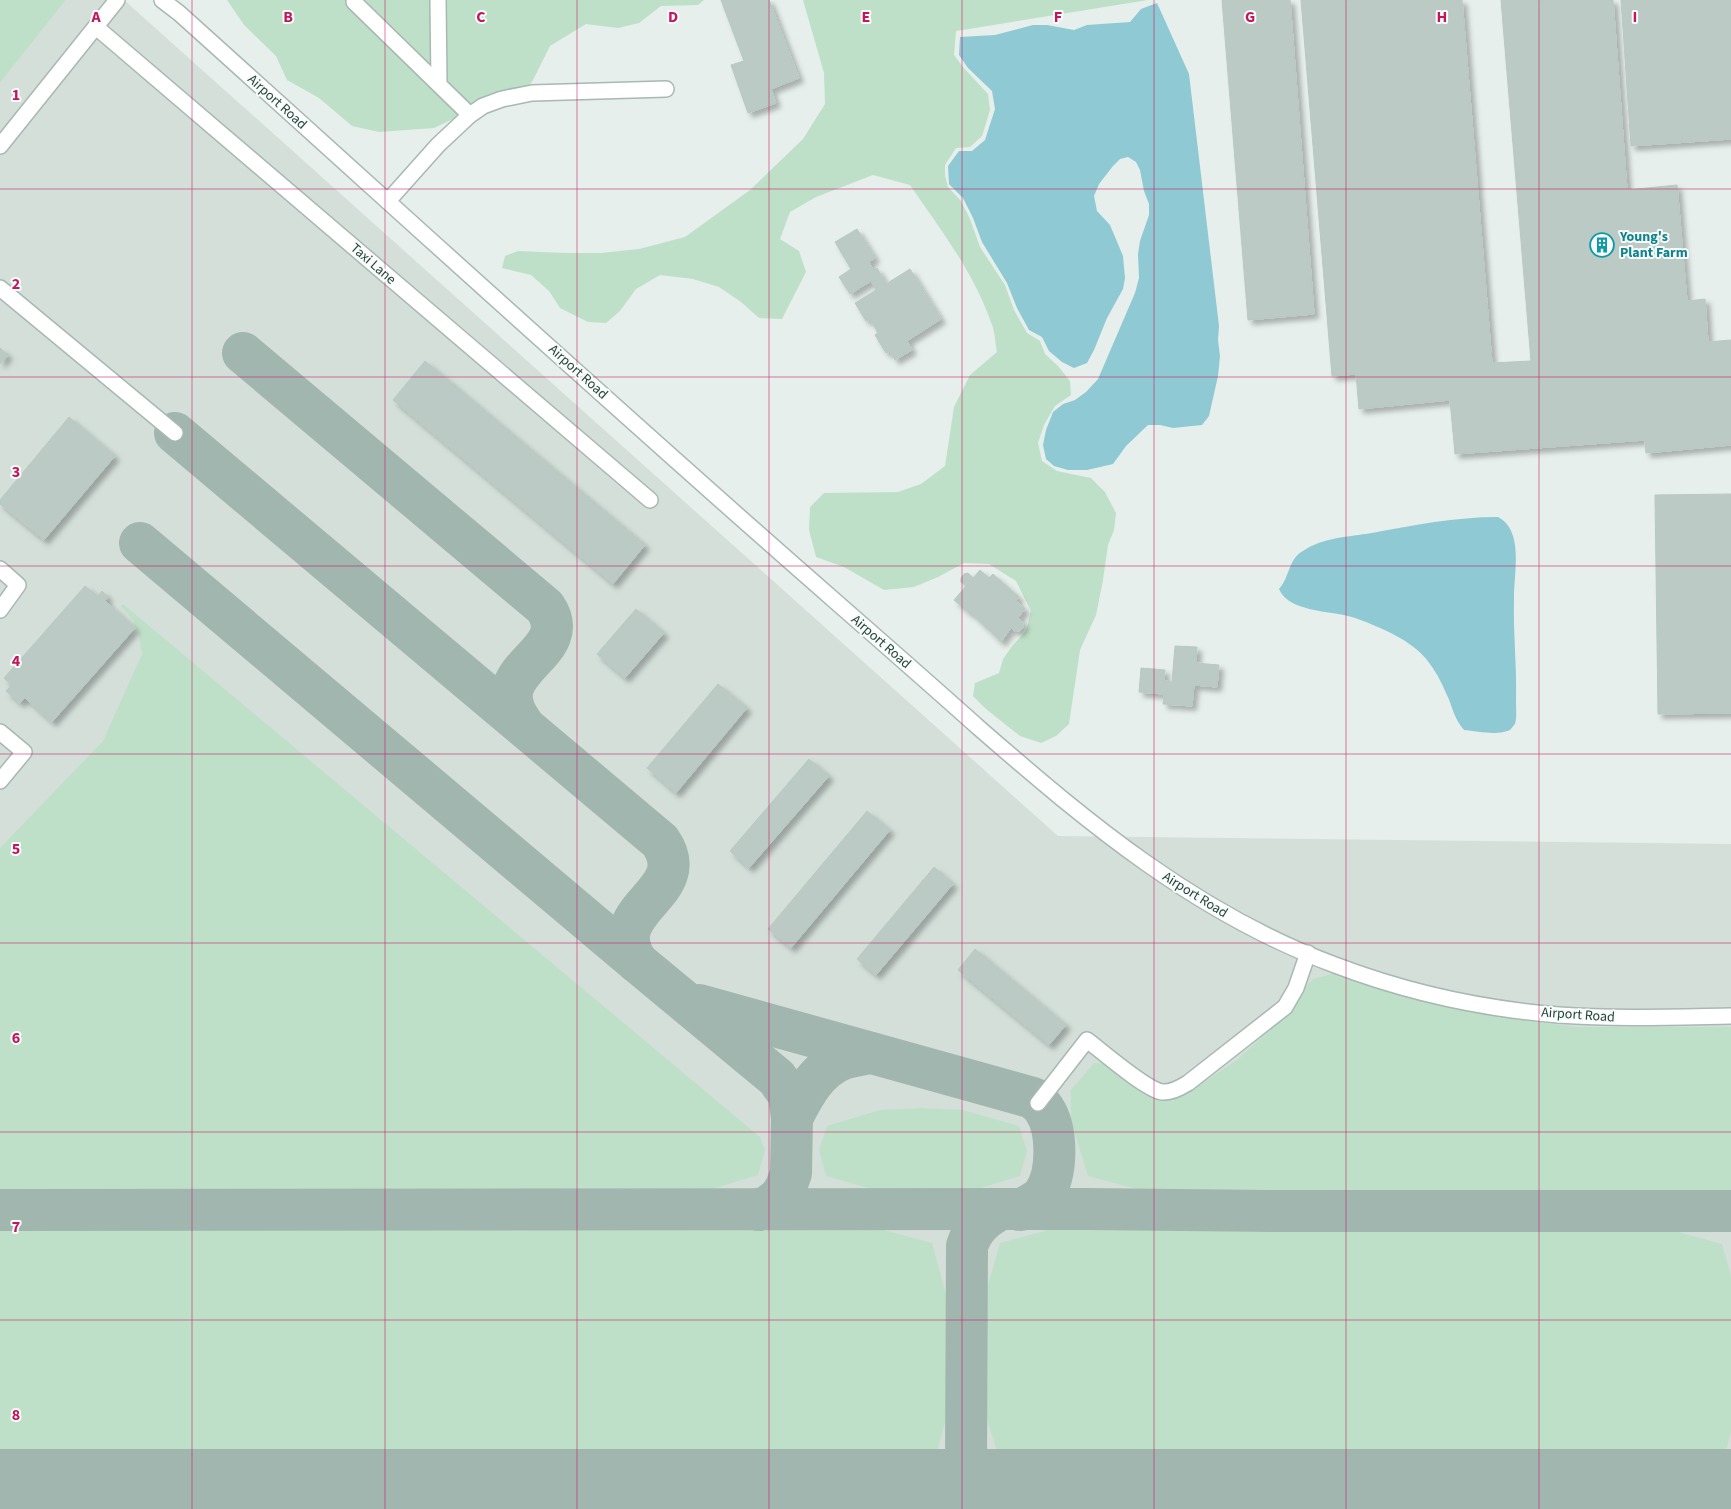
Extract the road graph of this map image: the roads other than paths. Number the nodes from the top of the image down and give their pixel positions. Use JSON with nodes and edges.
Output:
{"nodes":[{"id":1,"x":117,"y":0,"type":"edge"},
{"id":2,"x":162,"y":0,"type":"edge"},
{"id":3,"x":438,"y":0,"type":"edge"},
{"id":4,"x":354,"y":2,"type":"dead end"},
{"id":5,"x":96,"y":27,"type":"junction"},
{"id":6,"x":439,"y":84,"type":"junction"},
{"id":7,"x":666,"y":89,"type":"dead end"},
{"id":8,"x":470,"y":116,"type":"junction"},
{"id":9,"x":0,"y":146,"type":"edge"},
{"id":10,"x":388,"y":201,"type":"junction"},
{"id":11,"x":0,"y":288,"type":"edge"},
{"id":12,"x":175,"y":433,"type":"dead end"},
{"id":13,"x":650,"y":500,"type":"dead end"},
{"id":14,"x":0,"y":569,"type":"edge"},
{"id":15,"x":0,"y":610,"type":"edge"},
{"id":16,"x":0,"y":732,"type":"edge"},
{"id":17,"x":0,"y":781,"type":"edge"},
{"id":18,"x":1308,"y":954,"type":"junction"},
{"id":19,"x":1731,"y":1016,"type":"edge"},
{"id":20,"x":1038,"y":1103,"type":"dead end"}],
"edges":[{"from":1,"to":5,"type":"street"},
{"from":2,"to":10,"type":"street","name":"Airport Road"},
{"from":3,"to":6,"type":"street"},
{"from":4,"to":6,"type":"street"},
{"from":5,"to":9,"type":"street"},
{"from":5,"to":13,"type":"street","name":"Taxi Lane"},
{"from":6,"to":8,"type":"street"},
{"from":7,"to":8,"type":"street"},
{"from":8,"to":10,"type":"street"},
{"from":10,"to":18,"type":"street","name":"Airport Road"},
{"from":11,"to":12,"type":"street"},
{"from":14,"to":15,"type":"street"},
{"from":16,"to":17,"type":"street"},
{"from":18,"to":19,"type":"street","name":"Airport Road"},
{"from":18,"to":20,"type":"street"}]}
